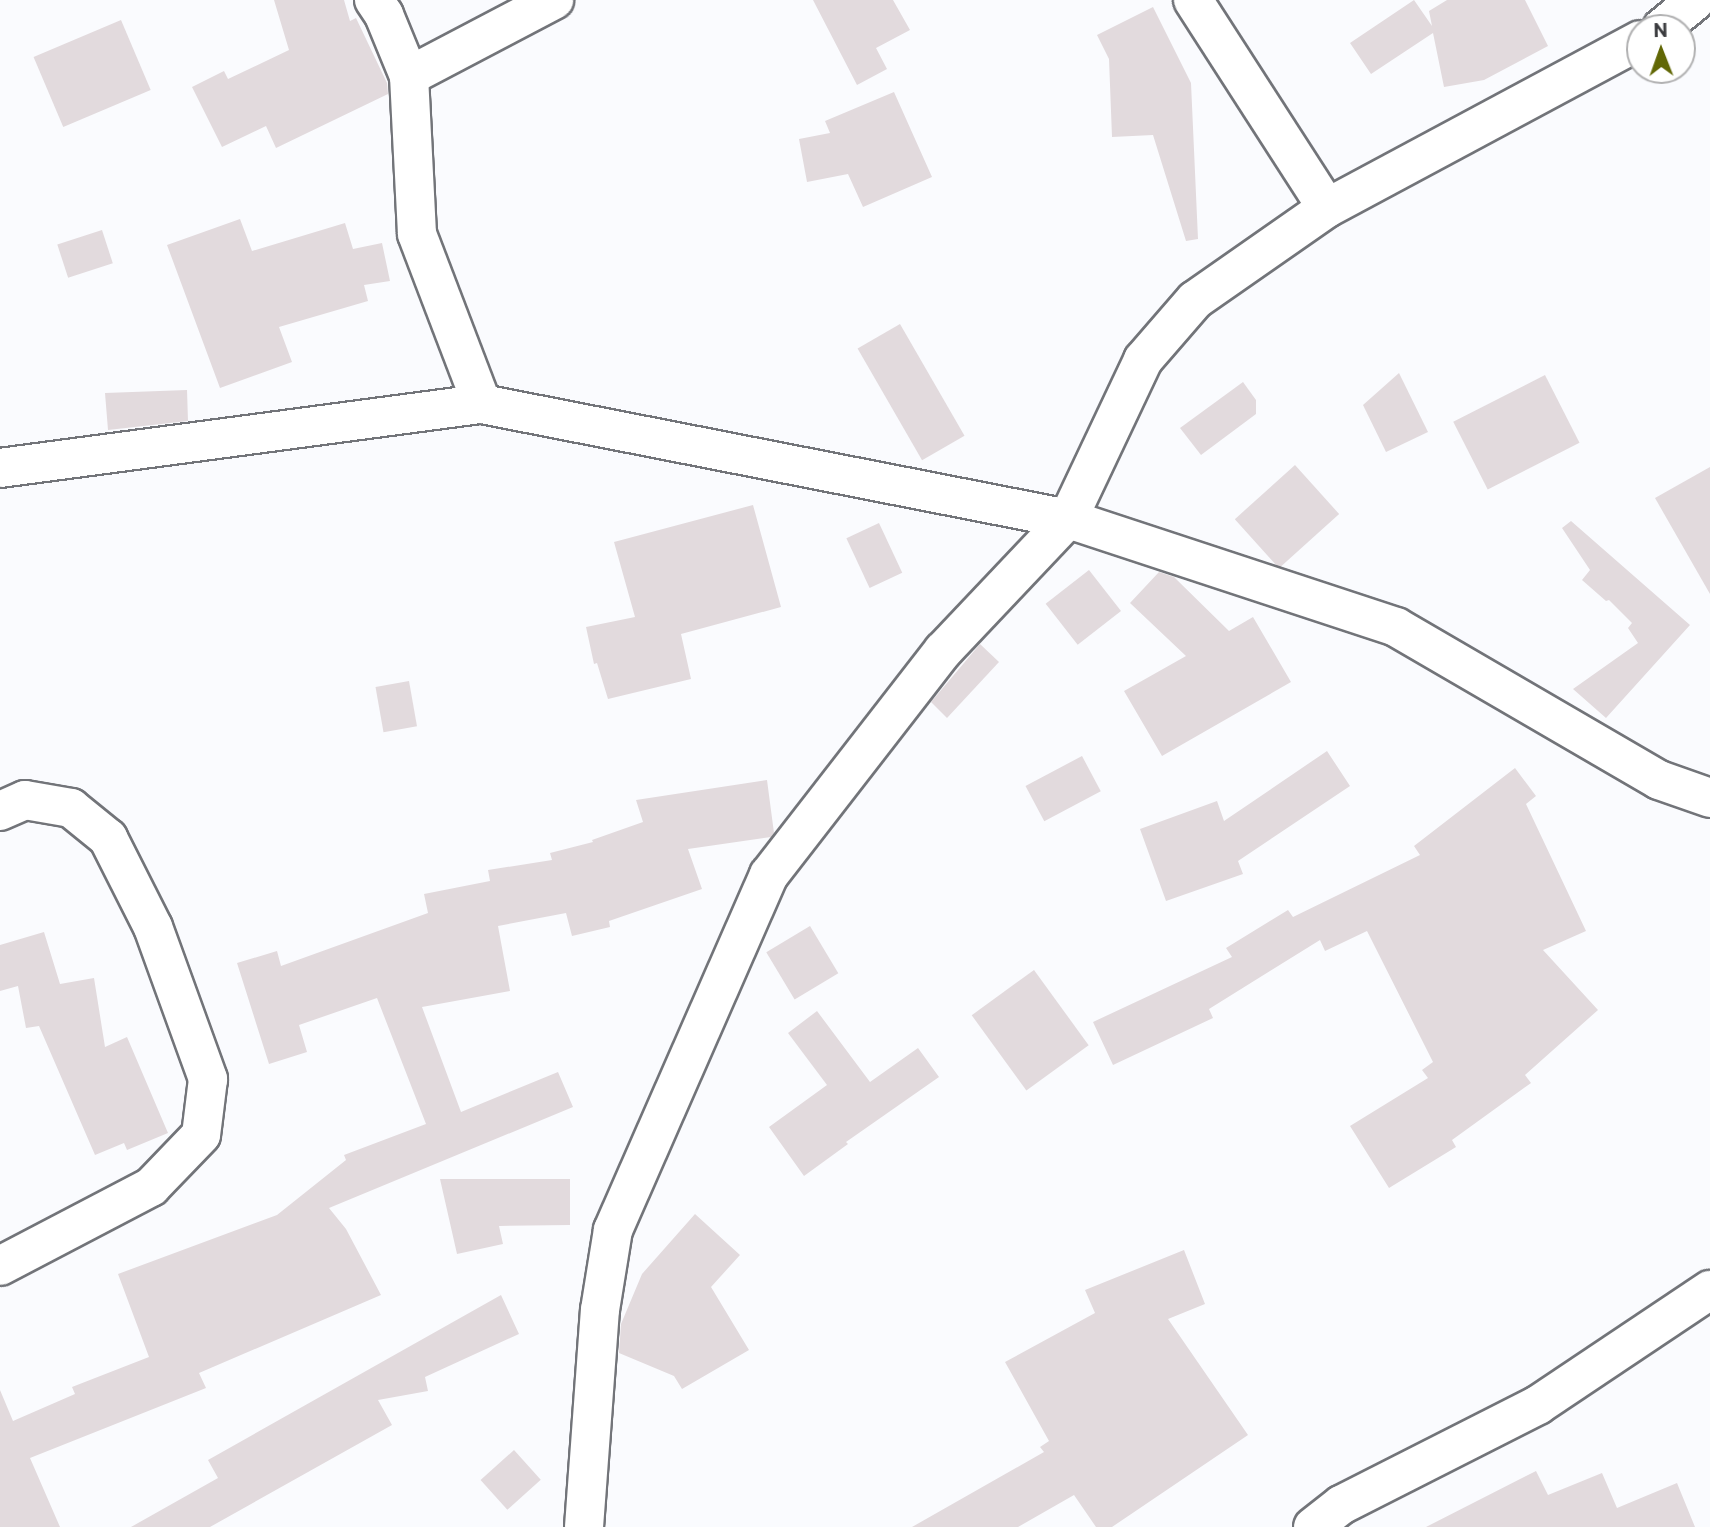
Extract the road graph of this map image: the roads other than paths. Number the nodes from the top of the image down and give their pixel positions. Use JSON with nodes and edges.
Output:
{"nodes":[{"id":1,"x":374,"y":0,"type":"edge"},
{"id":2,"x":554,"y":0,"type":"edge"},
{"id":3,"x":1193,"y":0,"type":"edge"},
{"id":4,"x":1696,"y":0,"type":"edge"},
{"id":5,"x":1679,"y":14,"type":"edge"},
{"id":6,"x":1626,"y":48,"type":"edge"},
{"id":7,"x":409,"y":76,"type":"junction"},
{"id":8,"x":1327,"y":208,"type":"junction"},
{"id":9,"x":482,"y":404,"type":"junction"},
{"id":10,"x":0,"y":468,"type":"edge"},
{"id":11,"x":1068,"y":519,"type":"junction"},
{"id":12,"x":1710,"y":798,"type":"edge"},
{"id":13,"x":0,"y":811,"type":"edge"},
{"id":14,"x":0,"y":1266,"type":"edge"},
{"id":15,"x":1710,"y":1290,"type":"edge"},
{"id":16,"x":584,"y":1527,"type":"edge"},
{"id":17,"x":1313,"y":1527,"type":"edge"}],
"edges":[{"from":1,"to":7,"type":"street"},
{"from":2,"to":7,"type":"street"},
{"from":3,"to":8,"type":"street"},
{"from":4,"to":5,"type":"street"},
{"from":6,"to":8,"type":"street"},
{"from":7,"to":9,"type":"street"},
{"from":8,"to":11,"type":"street"},
{"from":9,"to":10,"type":"street"},
{"from":9,"to":11,"type":"street"},
{"from":11,"to":12,"type":"street"},
{"from":11,"to":16,"type":"street"},
{"from":13,"to":14,"type":"street"},
{"from":15,"to":17,"type":"street"}]}
